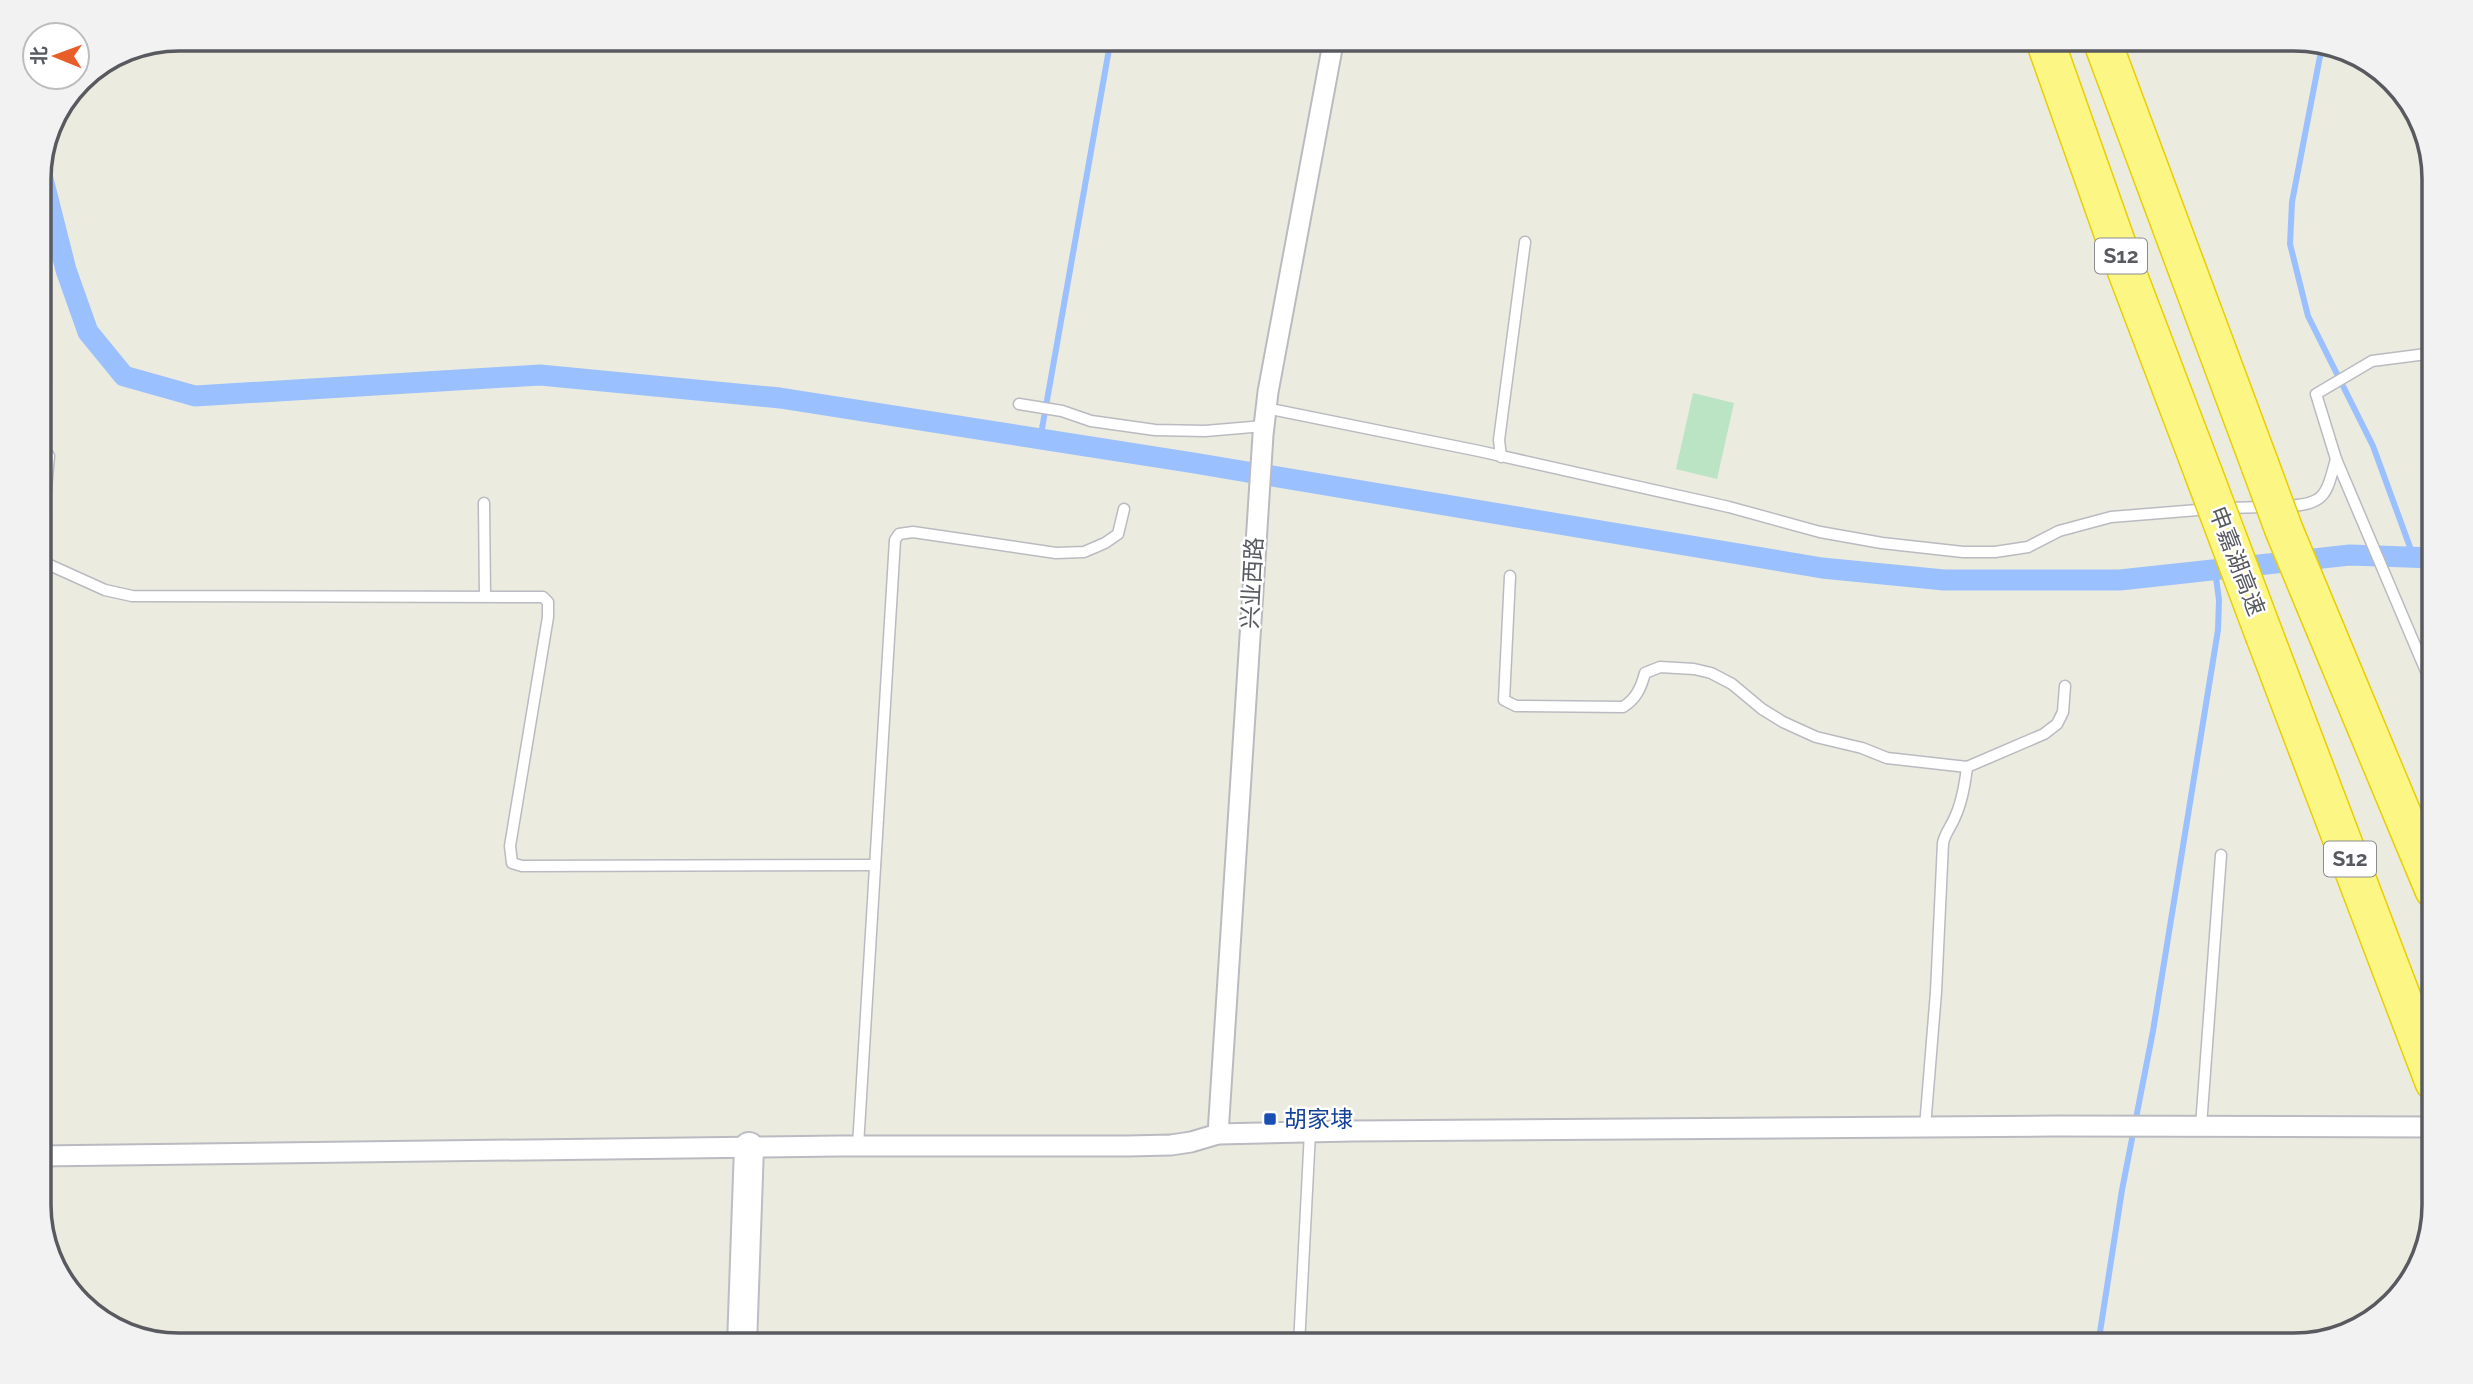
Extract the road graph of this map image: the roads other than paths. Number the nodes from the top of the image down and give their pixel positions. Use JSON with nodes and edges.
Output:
{"nodes":[{"id":1,"x":1332,"y":51,"type":"edge"},
{"id":2,"x":2049,"y":51,"type":"edge"},
{"id":3,"x":2106,"y":51,"type":"edge"},
{"id":4,"x":1525,"y":242,"type":"dead end"},
{"id":5,"x":2422,"y":354,"type":"edge"},
{"id":6,"x":1019,"y":404,"type":"dead end"},
{"id":7,"x":1264,"y":423,"type":"junction"},
{"id":8,"x":1501,"y":457,"type":"junction"},
{"id":9,"x":2336,"y":460,"type":"junction"},
{"id":10,"x":484,"y":503,"type":"dead end"},
{"id":11,"x":1124,"y":509,"type":"dead end"},
{"id":12,"x":51,"y":566,"type":"edge"},
{"id":13,"x":1510,"y":576,"type":"dead end"},
{"id":14,"x":485,"y":596,"type":"junction"},
{"id":15,"x":2422,"y":662,"type":"edge"},
{"id":16,"x":2065,"y":686,"type":"dead end"},
{"id":17,"x":1967,"y":767,"type":"junction"},
{"id":18,"x":2221,"y":855,"type":"dead end"},
{"id":19,"x":2422,"y":861,"type":"edge"},
{"id":20,"x":875,"y":865,"type":"junction"},
{"id":21,"x":2422,"y":1050,"type":"edge"},
{"id":22,"x":2201,"y":1126,"type":"junction"},
{"id":23,"x":1924,"y":1127,"type":"junction"},
{"id":24,"x":2422,"y":1127,"type":"edge"},
{"id":25,"x":1310,"y":1132,"type":"junction"},
{"id":26,"x":1218,"y":1134,"type":"junction"},
{"id":27,"x":858,"y":1146,"type":"junction"},
{"id":28,"x":749,"y":1147,"type":"junction"},
{"id":29,"x":51,"y":1156,"type":"edge"},
{"id":30,"x":742,"y":1333,"type":"edge"},
{"id":31,"x":1300,"y":1333,"type":"edge"}],
"edges":[{"from":1,"to":7,"type":"street","name":"兴业西路"},
{"from":2,"to":21,"type":"highway","name":"申嘉湖高速","number":"S12","bridge":true},
{"from":3,"to":19,"type":"highway","number":"S12","bridge":true},
{"from":4,"to":8,"type":"lane"},
{"from":5,"to":9,"type":"lane"},
{"from":6,"to":7,"type":"lane"},
{"from":7,"to":8,"type":"lane"},
{"from":7,"to":26,"type":"street","name":"兴业西路"},
{"from":8,"to":9,"type":"lane"},
{"from":9,"to":15,"type":"lane"},
{"from":10,"to":14,"type":"lane"},
{"from":11,"to":20,"type":"lane"},
{"from":12,"to":14,"type":"lane"},
{"from":13,"to":17,"type":"lane"},
{"from":14,"to":20,"type":"lane"},
{"from":16,"to":17,"type":"lane"},
{"from":17,"to":23,"type":"lane"},
{"from":18,"to":22,"type":"lane"},
{"from":20,"to":27,"type":"lane"},
{"from":22,"to":23,"type":"street"},
{"from":22,"to":24,"type":"street"},
{"from":23,"to":25,"type":"street"},
{"from":25,"to":26,"type":"street"},
{"from":25,"to":31,"type":"lane"},
{"from":26,"to":27,"type":"street"},
{"from":27,"to":28,"type":"street"},
{"from":28,"to":29,"type":"street"},
{"from":28,"to":30,"type":"street"}]}
